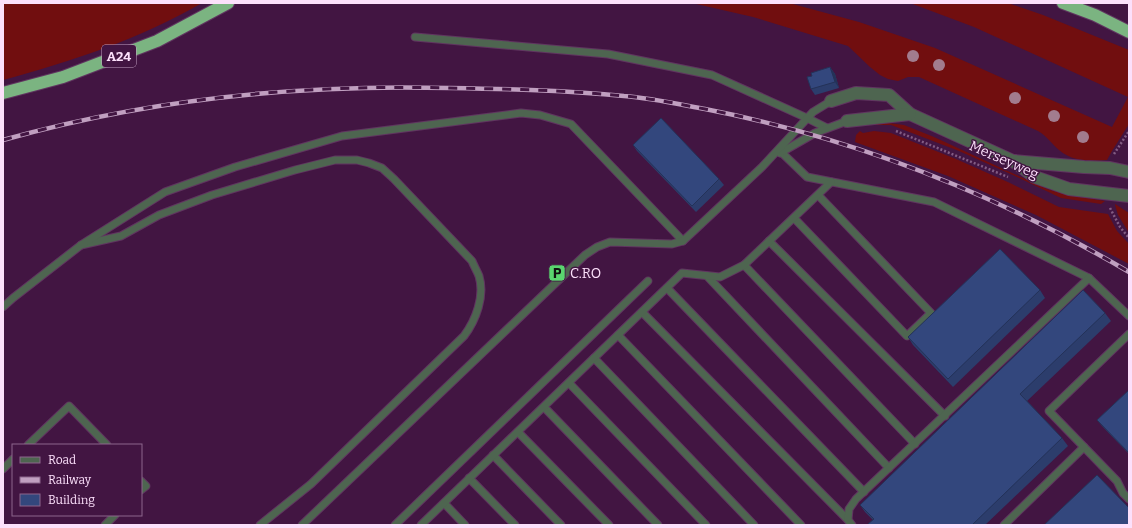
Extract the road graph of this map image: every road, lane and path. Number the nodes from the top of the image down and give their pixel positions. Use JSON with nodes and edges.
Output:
{"nodes":[{"id":1,"x":228,"y":3,"type":"edge"},
{"id":2,"x":1063,"y":3,"type":"edge"},
{"id":3,"x":1129,"y":32,"type":"edge"},
{"id":4,"x":415,"y":37,"type":"dead end"},
{"id":5,"x":3,"y":93,"type":"edge"},
{"id":6,"x":832,"y":101,"type":"joint"},
{"id":7,"x":910,"y":114,"type":"junction"},
{"id":8,"x":808,"y":118,"type":"junction"},
{"id":9,"x":847,"y":121,"type":"joint"},
{"id":10,"x":827,"y":128,"type":"junction"},
{"id":11,"x":890,"y":129,"type":"dead end"},
{"id":12,"x":780,"y":151,"type":"junction"},
{"id":13,"x":1013,"y":161,"type":"junction"},
{"id":14,"x":1129,"y":172,"type":"edge"},
{"id":15,"x":1011,"y":178,"type":"dead end"},
{"id":16,"x":831,"y":182,"type":"junction"},
{"id":17,"x":818,"y":195,"type":"junction"},
{"id":18,"x":1129,"y":196,"type":"edge"},
{"id":19,"x":1103,"y":208,"type":"dead end"},
{"id":20,"x":794,"y":218,"type":"junction"},
{"id":21,"x":1129,"y":238,"type":"edge"},
{"id":22,"x":683,"y":241,"type":"junction"},
{"id":23,"x":769,"y":241,"type":"junction"},
{"id":24,"x":81,"y":245,"type":"junction"},
{"id":25,"x":744,"y":265,"type":"junction"},
{"id":26,"x":707,"y":276,"type":"junction"},
{"id":27,"x":1089,"y":278,"type":"junction"},
{"id":28,"x":648,"y":281,"type":"dead end"},
{"id":29,"x":667,"y":288,"type":"junction"},
{"id":30,"x":3,"y":307,"type":"edge"},
{"id":31,"x":642,"y":312,"type":"junction"},
{"id":32,"x":1129,"y":316,"type":"edge"},
{"id":33,"x":1129,"y":334,"type":"edge"},
{"id":34,"x":618,"y":335,"type":"junction"},
{"id":35,"x":594,"y":358,"type":"junction"},
{"id":36,"x":569,"y":383,"type":"junction"},
{"id":37,"x":544,"y":407,"type":"junction"},
{"id":38,"x":945,"y":416,"type":"junction"},
{"id":39,"x":518,"y":432,"type":"junction"},
{"id":40,"x":29,"y":444,"type":"edge"},
{"id":41,"x":106,"y":444,"type":"edge"},
{"id":42,"x":915,"y":444,"type":"junction"},
{"id":43,"x":1084,"y":447,"type":"junction"},
{"id":44,"x":493,"y":455,"type":"junction"},
{"id":45,"x":12,"y":461,"type":"edge"},
{"id":46,"x":889,"y":468,"type":"junction"},
{"id":47,"x":3,"y":469,"type":"edge"},
{"id":48,"x":469,"y":478,"type":"junction"},
{"id":49,"x":142,"y":482,"type":"edge"},
{"id":50,"x":142,"y":489,"type":"edge"},
{"id":51,"x":864,"y":492,"type":"junction"},
{"id":52,"x":1129,"y":499,"type":"edge"},
{"id":53,"x":444,"y":503,"type":"junction"},
{"id":54,"x":114,"y":516,"type":"edge"},
{"id":55,"x":850,"y":523,"type":"edge"},
{"id":56,"x":105,"y":525,"type":"edge"},
{"id":57,"x":260,"y":525,"type":"edge"},
{"id":58,"x":302,"y":525,"type":"edge"},
{"id":59,"x":394,"y":525,"type":"edge"},
{"id":60,"x":421,"y":525,"type":"edge"},
{"id":61,"x":465,"y":525,"type":"edge"},
{"id":62,"x":515,"y":525,"type":"edge"},
{"id":63,"x":561,"y":525,"type":"edge"},
{"id":64,"x":609,"y":525,"type":"edge"},
{"id":65,"x":658,"y":525,"type":"edge"},
{"id":66,"x":706,"y":525,"type":"edge"},
{"id":67,"x":754,"y":525,"type":"edge"},
{"id":68,"x":801,"y":525,"type":"edge"},
{"id":69,"x":1004,"y":525,"type":"edge"}],
"edges":[{"from":1,"to":5,"type":"highway","number":"A24"},
{"from":2,"to":3,"type":"highway"},
{"from":4,"to":8,"type":"lane"},
{"from":6,"to":7,"type":"street","name":"Merseyweg"},
{"from":6,"to":8,"type":"lane"},
{"from":7,"to":9,"type":"street"},
{"from":7,"to":13,"type":"street","name":"Merseyweg"},
{"from":8,"to":10,"type":"lane"},
{"from":8,"to":12,"type":"lane"},
{"from":9,"to":10,"type":"lane"},
{"from":10,"to":12,"type":"lane"},
{"from":11,"to":15,"type":"path","name":"Merseyweg"},
{"from":12,"to":16,"type":"lane"},
{"from":12,"to":22,"type":"lane"},
{"from":13,"to":14,"type":"street","name":"Merseyweg"},
{"from":13,"to":18,"type":"street","name":"Merseyweg"},
{"from":16,"to":17,"type":"lane"},
{"from":16,"to":27,"type":"lane"},
{"from":17,"to":20,"type":"lane"},
{"from":17,"to":20,"type":"lane"},
{"from":19,"to":21,"type":"path"},
{"from":20,"to":23,"type":"lane"},
{"from":22,"to":24,"type":"lane"},
{"from":22,"to":58,"type":"lane"},
{"from":23,"to":25,"type":"lane"},
{"from":23,"to":38,"type":"lane"},
{"from":24,"to":30,"type":"lane"},
{"from":24,"to":57,"type":"lane"},
{"from":25,"to":26,"type":"lane"},
{"from":25,"to":42,"type":"lane"},
{"from":26,"to":29,"type":"lane"},
{"from":26,"to":46,"type":"lane"},
{"from":27,"to":32,"type":"lane"},
{"from":27,"to":38,"type":"lane"},
{"from":28,"to":59,"type":"lane"},
{"from":29,"to":31,"type":"lane"},
{"from":29,"to":51,"type":"lane"},
{"from":31,"to":34,"type":"lane"},
{"from":31,"to":55,"type":"lane"},
{"from":33,"to":43,"type":"lane"},
{"from":34,"to":35,"type":"lane"},
{"from":34,"to":68,"type":"lane"},
{"from":35,"to":36,"type":"lane"},
{"from":35,"to":67,"type":"lane"},
{"from":36,"to":37,"type":"lane"},
{"from":36,"to":66,"type":"lane"},
{"from":37,"to":39,"type":"lane"},
{"from":37,"to":65,"type":"lane"},
{"from":38,"to":42,"type":"lane"},
{"from":39,"to":44,"type":"lane"},
{"from":39,"to":64,"type":"lane"},
{"from":40,"to":41,"type":"lane"},
{"from":42,"to":46,"type":"lane"},
{"from":43,"to":52,"type":"lane"},
{"from":43,"to":69,"type":"lane"},
{"from":44,"to":48,"type":"lane"},
{"from":44,"to":63,"type":"lane"},
{"from":45,"to":47,"type":"lane"},
{"from":46,"to":51,"type":"lane"},
{"from":48,"to":53,"type":"lane"},
{"from":48,"to":62,"type":"lane"},
{"from":49,"to":50,"type":"lane"},
{"from":51,"to":55,"type":"lane"},
{"from":53,"to":60,"type":"lane"},
{"from":53,"to":61,"type":"lane"},
{"from":54,"to":56,"type":"lane"}]}
